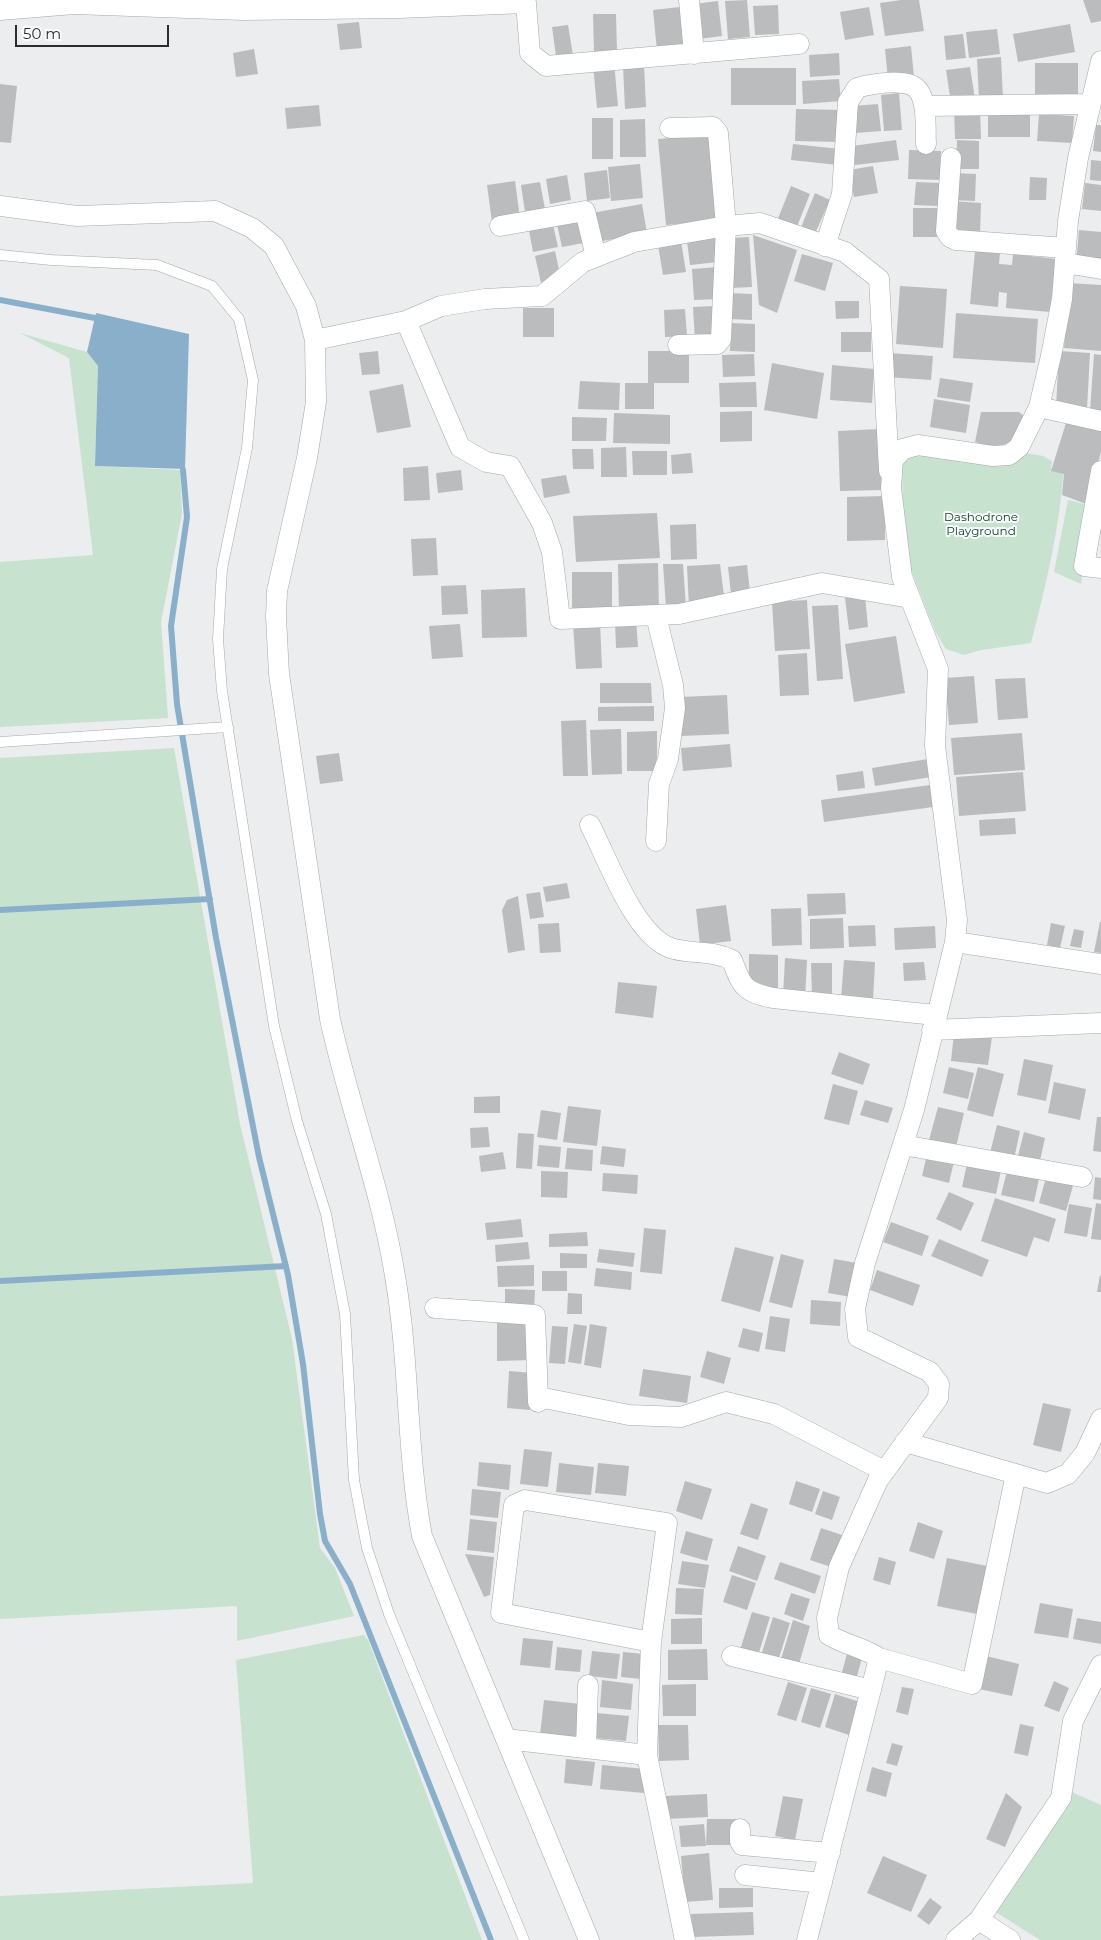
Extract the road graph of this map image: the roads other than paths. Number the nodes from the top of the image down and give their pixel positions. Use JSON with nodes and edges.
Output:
{"nodes":[{"id":1,"x":689,"y":0,"type":"edge"},
{"id":2,"x":282,"y":5,"type":"edge"},
{"id":3,"x":0,"y":10,"type":"edge"},
{"id":4,"x":799,"y":44,"type":"dead end"},
{"id":5,"x":694,"y":54,"type":"junction"},
{"id":6,"x":1101,"y":61,"type":"edge"},
{"id":7,"x":1091,"y":104,"type":"junction"},
{"id":8,"x":924,"y":106,"type":"junction"},
{"id":9,"x":670,"y":128,"type":"dead end"},
{"id":10,"x":926,"y":144,"type":"dead end"},
{"id":11,"x":951,"y":158,"type":"dead end"},
{"id":12,"x":0,"y":206,"type":"edge"},
{"id":13,"x":500,"y":226,"type":"dead end"},
{"id":14,"x":726,"y":226,"type":"junction"},
{"id":15,"x":825,"y":246,"type":"junction"},
{"id":16,"x":0,"y":254,"type":"edge"},
{"id":17,"x":1065,"y":256,"type":"junction"},
{"id":18,"x":596,"y":257,"type":"junction"},
{"id":19,"x":1101,"y":269,"type":"edge"},
{"id":20,"x":406,"y":321,"type":"junction"},
{"id":21,"x":315,"y":340,"type":"junction"},
{"id":22,"x":678,"y":346,"type":"dead end"},
{"id":23,"x":1039,"y":407,"type":"junction"},
{"id":24,"x":1101,"y":421,"type":"edge"},
{"id":25,"x":1101,"y":471,"type":"edge"},
{"id":26,"x":891,"y":488,"type":"junction"},
{"id":27,"x":1101,"y":568,"type":"edge"},
{"id":28,"x":910,"y":598,"type":"junction"},
{"id":29,"x":656,"y":616,"type":"junction"},
{"id":30,"x":228,"y":727,"type":"junction"},
{"id":31,"x":0,"y":742,"type":"edge"},
{"id":32,"x":590,"y":825,"type":"dead end"},
{"id":33,"x":656,"y":841,"type":"dead end"},
{"id":34,"x":955,"y":942,"type":"junction"},
{"id":35,"x":1101,"y":964,"type":"edge"},
{"id":36,"x":933,"y":1023,"type":"junction"},
{"id":37,"x":1101,"y":1023,"type":"edge"},
{"id":38,"x":903,"y":1145,"type":"junction"},
{"id":39,"x":1082,"y":1177,"type":"dead end"},
{"id":40,"x":434,"y":1308,"type":"dead end"},
{"id":41,"x":1101,"y":1419,"type":"edge"},
{"id":42,"x":906,"y":1442,"type":"junction"},
{"id":43,"x":1093,"y":1455,"type":"edge"},
{"id":44,"x":884,"y":1471,"type":"junction"},
{"id":45,"x":1016,"y":1474,"type":"junction"},
{"id":46,"x":651,"y":1642,"type":"junction"},
{"id":47,"x":732,"y":1656,"type":"dead end"},
{"id":48,"x":879,"y":1658,"type":"junction"},
{"id":49,"x":1101,"y":1665,"type":"edge"},
{"id":50,"x":588,"y":1684,"type":"dead end"},
{"id":51,"x":872,"y":1690,"type":"junction"},
{"id":52,"x":506,"y":1739,"type":"junction"},
{"id":53,"x":586,"y":1748,"type":"junction"},
{"id":54,"x":647,"y":1755,"type":"junction"},
{"id":55,"x":740,"y":1828,"type":"dead end"},
{"id":56,"x":830,"y":1853,"type":"junction"},
{"id":57,"x":745,"y":1875,"type":"dead end"},
{"id":58,"x":822,"y":1883,"type":"junction"},
{"id":59,"x":979,"y":1920,"type":"junction"},
{"id":60,"x":524,"y":1940,"type":"edge"},
{"id":61,"x":589,"y":1940,"type":"edge"},
{"id":62,"x":685,"y":1940,"type":"edge"},
{"id":63,"x":807,"y":1940,"type":"edge"},
{"id":64,"x":956,"y":1940,"type":"edge"},
{"id":65,"x":1010,"y":1940,"type":"edge"}],
"edges":[{"from":1,"to":5,"type":"street"},
{"from":2,"to":3,"type":"street"},
{"from":2,"to":5,"type":"street"},
{"from":4,"to":5,"type":"street"},
{"from":6,"to":7,"type":"street"},
{"from":7,"to":8,"type":"street"},
{"from":7,"to":17,"type":"street"},
{"from":8,"to":10,"type":"street"},
{"from":8,"to":15,"type":"street"},
{"from":9,"to":14,"type":"street"},
{"from":11,"to":17,"type":"street"},
{"from":12,"to":21,"type":"street"},
{"from":13,"to":18,"type":"street"},
{"from":14,"to":15,"type":"street"},
{"from":14,"to":18,"type":"street"},
{"from":14,"to":22,"type":"street"},
{"from":15,"to":26,"type":"street"},
{"from":16,"to":30,"type":"lane"},
{"from":17,"to":19,"type":"street"},
{"from":17,"to":23,"type":"street"},
{"from":18,"to":20,"type":"street"},
{"from":20,"to":21,"type":"street"},
{"from":20,"to":29,"type":"street"},
{"from":21,"to":52,"type":"street"},
{"from":23,"to":24,"type":"street"},
{"from":23,"to":26,"type":"street"},
{"from":25,"to":27,"type":"street"},
{"from":26,"to":28,"type":"street"},
{"from":28,"to":29,"type":"street"},
{"from":28,"to":34,"type":"street"},
{"from":29,"to":33,"type":"street"},
{"from":30,"to":31,"type":"lane"},
{"from":30,"to":60,"type":"lane"},
{"from":32,"to":36,"type":"street"},
{"from":34,"to":35,"type":"street"},
{"from":34,"to":36,"type":"street"},
{"from":36,"to":37,"type":"street"},
{"from":36,"to":38,"type":"street"},
{"from":38,"to":39,"type":"street"},
{"from":38,"to":42,"type":"street"},
{"from":40,"to":44,"type":"street"},
{"from":41,"to":43,"type":"street"},
{"from":42,"to":44,"type":"street"},
{"from":42,"to":45,"type":"street"},
{"from":43,"to":45,"type":"street"},
{"from":44,"to":48,"type":"street"},
{"from":45,"to":48,"type":"street"},
{"from":46,"to":46,"type":"street"},
{"from":46,"to":54,"type":"street"},
{"from":47,"to":51,"type":"street"},
{"from":48,"to":51,"type":"street"},
{"from":49,"to":59,"type":"street"},
{"from":50,"to":53,"type":"street"},
{"from":51,"to":56,"type":"street"},
{"from":52,"to":53,"type":"street"},
{"from":52,"to":61,"type":"street"},
{"from":53,"to":54,"type":"street"},
{"from":54,"to":62,"type":"street"},
{"from":55,"to":56,"type":"street"},
{"from":56,"to":58,"type":"street"},
{"from":57,"to":58,"type":"street"},
{"from":58,"to":63,"type":"street"},
{"from":59,"to":64,"type":"street"},
{"from":59,"to":65,"type":"street"}]}
